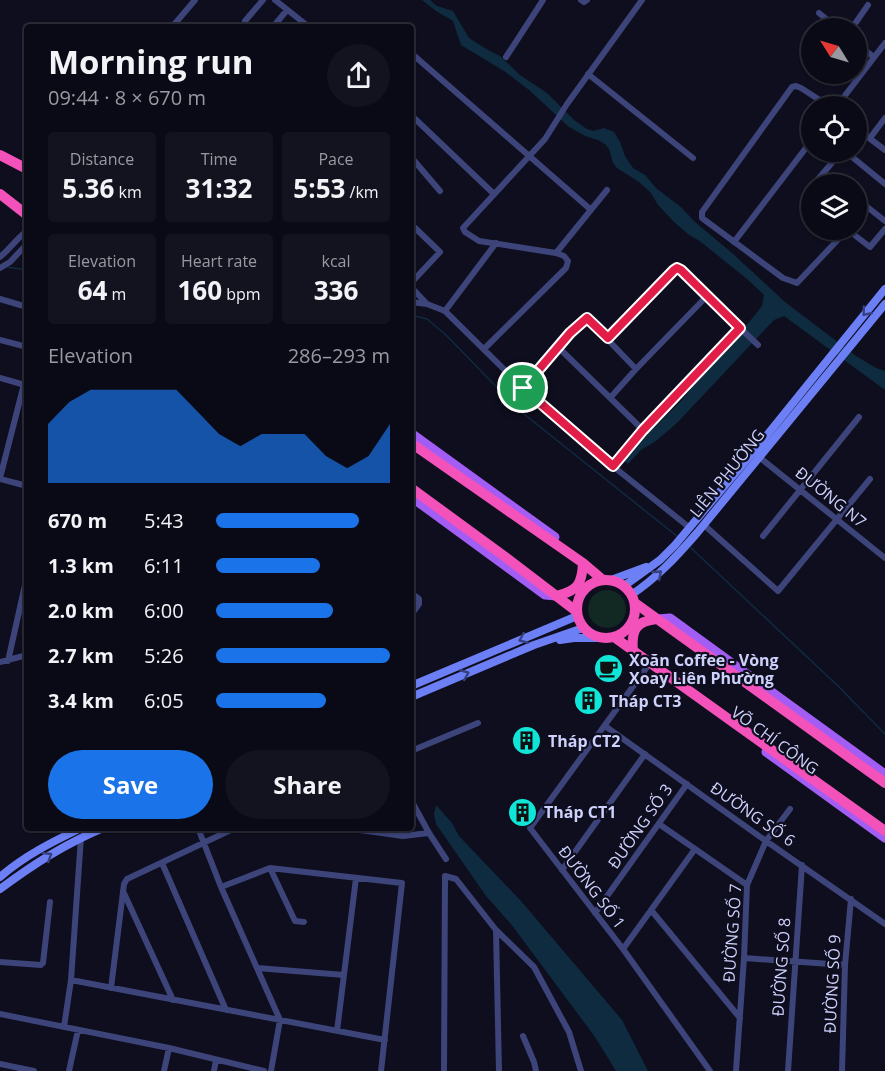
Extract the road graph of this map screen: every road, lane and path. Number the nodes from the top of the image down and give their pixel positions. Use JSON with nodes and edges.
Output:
{"nodes":[{"id":1,"x":195,"y":0,"type":"edge"},
{"id":2,"x":263,"y":0,"type":"edge"},
{"id":3,"x":275,"y":0,"type":"edge"},
{"id":4,"x":543,"y":0,"type":"edge"},
{"id":5,"x":581,"y":0,"type":"edge"},
{"id":6,"x":587,"y":0,"type":"edge"},
{"id":7,"x":642,"y":0,"type":"edge"},
{"id":8,"x":868,"y":5,"type":"dead end"},
{"id":9,"x":287,"y":10,"type":"junction"},
{"id":10,"x":819,"y":13,"type":"dead end"},
{"id":11,"x":825,"y":18,"type":"edge"},
{"id":12,"x":859,"y":18,"type":"edge"},
{"id":13,"x":245,"y":21,"type":"dead end"},
{"id":14,"x":175,"y":24,"type":"edge"},
{"id":15,"x":275,"y":24,"type":"edge"},
{"id":16,"x":305,"y":24,"type":"edge"},
{"id":17,"x":885,"y":43,"type":"edge"},
{"id":18,"x":867,"y":52,"type":"edge"},
{"id":19,"x":414,"y":56,"type":"edge"},
{"id":20,"x":506,"y":57,"type":"dead end"},
{"id":21,"x":874,"y":57,"type":"junction"},
{"id":22,"x":588,"y":74,"type":"junction"},
{"id":23,"x":813,"y":96,"type":"edge"},
{"id":24,"x":845,"y":96,"type":"edge"},
{"id":25,"x":414,"y":118,"type":"edge"},
{"id":26,"x":885,"y":118,"type":"edge"},
{"id":27,"x":867,"y":136,"type":"edge"},
{"id":28,"x":870,"y":138,"type":"junction"},
{"id":29,"x":0,"y":150,"type":"edge"},
{"id":30,"x":885,"y":150,"type":"edge"},
{"id":31,"x":0,"y":155,"type":"edge"},
{"id":32,"x":801,"y":155,"type":"edge"},
{"id":33,"x":530,"y":156,"type":"junction"},
{"id":34,"x":693,"y":158,"type":"dead end"},
{"id":35,"x":414,"y":160,"type":"edge"},
{"id":36,"x":24,"y":162,"type":"edge"},
{"id":37,"x":833,"y":162,"type":"edge"},
{"id":38,"x":858,"y":162,"type":"edge"},
{"id":39,"x":24,"y":167,"type":"edge"},
{"id":40,"x":823,"y":174,"type":"edge"},
{"id":41,"x":885,"y":184,"type":"edge"},
{"id":42,"x":440,"y":190,"type":"dead end"},
{"id":43,"x":607,"y":190,"type":"dead end"},
{"id":44,"x":0,"y":194,"type":"edge"},
{"id":45,"x":494,"y":194,"type":"junction"},
{"id":46,"x":867,"y":207,"type":"edge"},
{"id":47,"x":590,"y":209,"type":"junction"},
{"id":48,"x":24,"y":213,"type":"edge"},
{"id":49,"x":885,"y":221,"type":"edge"},
{"id":50,"x":414,"y":227,"type":"edge"},
{"id":51,"x":885,"y":228,"type":"edge"},
{"id":52,"x":24,"y":233,"type":"edge"},
{"id":53,"x":838,"y":240,"type":"edge"},
{"id":54,"x":861,"y":240,"type":"edge"},
{"id":55,"x":16,"y":242,"type":"junction"},
{"id":56,"x":735,"y":242,"type":"junction"},
{"id":57,"x":496,"y":243,"type":"junction"},
{"id":58,"x":24,"y":245,"type":"edge"},
{"id":59,"x":24,"y":248,"type":"edge"},
{"id":60,"x":556,"y":253,"type":"junction"},
{"id":61,"x":3,"y":254,"type":"edge"},
{"id":62,"x":0,"y":268,"type":"edge"},
{"id":63,"x":414,"y":282,"type":"edge"},
{"id":64,"x":414,"y":288,"type":"edge"},
{"id":65,"x":885,"y":289,"type":"edge"},
{"id":66,"x":707,"y":296,"type":"junction"},
{"id":67,"x":0,"y":299,"type":"edge"},
{"id":68,"x":414,"y":302,"type":"edge"},
{"id":69,"x":427,"y":303,"type":"junction"},
{"id":70,"x":885,"y":304,"type":"edge"},
{"id":71,"x":24,"y":307,"type":"edge"},
{"id":72,"x":445,"y":311,"type":"junction"},
{"id":73,"x":741,"y":329,"type":"junction"},
{"id":74,"x":851,"y":337,"type":"junction"},
{"id":75,"x":608,"y":338,"type":"junction"},
{"id":76,"x":0,"y":340,"type":"edge"},
{"id":77,"x":755,"y":343,"type":"dead end"},
{"id":78,"x":24,"y":346,"type":"edge"},
{"id":79,"x":558,"y":347,"type":"junction"},
{"id":80,"x":484,"y":349,"type":"junction"},
{"id":81,"x":833,"y":359,"type":"junction"},
{"id":82,"x":636,"y":369,"type":"junction"},
{"id":83,"x":0,"y":378,"type":"edge"},
{"id":84,"x":24,"y":385,"type":"edge"},
{"id":85,"x":523,"y":388,"type":"junction"},
{"id":86,"x":24,"y":389,"type":"edge"},
{"id":87,"x":610,"y":398,"type":"junction"},
{"id":88,"x":859,"y":417,"type":"dead end"},
{"id":89,"x":643,"y":430,"type":"junction"},
{"id":90,"x":414,"y":435,"type":"edge"},
{"id":91,"x":414,"y":444,"type":"edge"},
{"id":92,"x":759,"y":457,"type":"junction"},
{"id":93,"x":613,"y":466,"type":"junction"},
{"id":94,"x":0,"y":478,"type":"edge"},
{"id":95,"x":870,"y":479,"type":"dead end"},
{"id":96,"x":24,"y":485,"type":"edge"},
{"id":97,"x":800,"y":489,"type":"junction"},
{"id":98,"x":414,"y":490,"type":"edge"},
{"id":99,"x":414,"y":498,"type":"edge"},
{"id":100,"x":838,"y":520,"type":"junction"},
{"id":101,"x":704,"y":525,"type":"junction"},
{"id":102,"x":693,"y":530,"type":"junction"},
{"id":103,"x":763,"y":536,"type":"dead end"},
{"id":104,"x":679,"y":547,"type":"junction"},
{"id":105,"x":885,"y":558,"type":"edge"},
{"id":106,"x":660,"y":560,"type":"junction"},
{"id":107,"x":583,"y":563,"type":"junction"},
{"id":108,"x":604,"y":578,"type":"junction"},
{"id":109,"x":24,"y":589,"type":"edge"},
{"id":110,"x":414,"y":595,"type":"edge"},
{"id":111,"x":556,"y":596,"type":"junction"},
{"id":112,"x":633,"y":598,"type":"junction"},
{"id":113,"x":414,"y":611,"type":"edge"},
{"id":114,"x":574,"y":612,"type":"junction"},
{"id":115,"x":657,"y":619,"type":"junction"},
{"id":116,"x":583,"y":628,"type":"junction"},
{"id":117,"x":597,"y":638,"type":"junction"},
{"id":118,"x":617,"y":640,"type":"junction"},
{"id":119,"x":534,"y":645,"type":"junction"},
{"id":120,"x":633,"y":651,"type":"junction"},
{"id":121,"x":24,"y":656,"type":"edge"},
{"id":122,"x":8,"y":661,"type":"junction"},
{"id":123,"x":0,"y":662,"type":"edge"},
{"id":124,"x":650,"y":663,"type":"junction"},
{"id":125,"x":414,"y":685,"type":"edge"},
{"id":126,"x":414,"y":696,"type":"edge"},
{"id":127,"x":478,"y":723,"type":"dead end"},
{"id":128,"x":605,"y":726,"type":"junction"},
{"id":129,"x":735,"y":726,"type":"junction"},
{"id":130,"x":414,"y":751,"type":"edge"},
{"id":131,"x":645,"y":754,"type":"junction"},
{"id":132,"x":885,"y":774,"type":"edge"},
{"id":133,"x":885,"y":783,"type":"edge"},
{"id":134,"x":687,"y":784,"type":"junction"},
{"id":135,"x":414,"y":806,"type":"edge"},
{"id":136,"x":790,"y":809,"type":"dead end"},
{"id":137,"x":659,"y":824,"type":"junction"},
{"id":138,"x":199,"y":831,"type":"edge"},
{"id":139,"x":229,"y":831,"type":"edge"},
{"id":140,"x":373,"y":831,"type":"edge"},
{"id":141,"x":885,"y":831,"type":"edge"},
{"id":142,"x":81,"y":833,"type":"edge"},
{"id":143,"x":429,"y":833,"type":"junction"},
{"id":144,"x":885,"y":838,"type":"edge"},
{"id":145,"x":766,"y":841,"type":"junction"},
{"id":146,"x":204,"y":843,"type":"junction"},
{"id":147,"x":695,"y":849,"type":"junction"},
{"id":148,"x":446,"y":859,"type":"dead end"},
{"id":149,"x":162,"y":863,"type":"junction"},
{"id":150,"x":802,"y":865,"type":"junction"},
{"id":151,"x":270,"y":868,"type":"junction"},
{"id":152,"x":562,"y":870,"type":"junction"},
{"id":153,"x":0,"y":877,"type":"edge"},
{"id":154,"x":356,"y":878,"type":"junction"},
{"id":155,"x":747,"y":885,"type":"junction"},
{"id":156,"x":221,"y":887,"type":"junction"},
{"id":157,"x":0,"y":889,"type":"edge"},
{"id":158,"x":123,"y":890,"type":"junction"},
{"id":159,"x":850,"y":899,"type":"junction"},
{"id":160,"x":50,"y":902,"type":"dead end"},
{"id":161,"x":651,"y":910,"type":"junction"},
{"id":162,"x":595,"y":913,"type":"junction"},
{"id":163,"x":304,"y":922,"type":"dead end"},
{"id":164,"x":885,"y":924,"type":"edge"},
{"id":165,"x":496,"y":930,"type":"junction"},
{"id":166,"x":623,"y":949,"type":"junction"},
{"id":167,"x":744,"y":958,"type":"junction"},
{"id":168,"x":0,"y":962,"type":"edge"},
{"id":169,"x":795,"y":962,"type":"junction"},
{"id":170,"x":845,"y":965,"type":"junction"},
{"id":171,"x":257,"y":968,"type":"junction"},
{"id":172,"x":344,"y":975,"type":"junction"},
{"id":173,"x":71,"y":980,"type":"junction"},
{"id":174,"x":111,"y":988,"type":"junction"},
{"id":175,"x":173,"y":1000,"type":"junction"},
{"id":176,"x":226,"y":1010,"type":"junction"},
{"id":177,"x":0,"y":1014,"type":"edge"},
{"id":178,"x":740,"y":1018,"type":"junction"},
{"id":179,"x":280,"y":1020,"type":"junction"},
{"id":180,"x":64,"y":1028,"type":"junction"},
{"id":181,"x":78,"y":1030,"type":"junction"},
{"id":182,"x":337,"y":1031,"type":"junction"},
{"id":183,"x":523,"y":1036,"type":"dead end"},
{"id":184,"x":385,"y":1040,"type":"junction"},
{"id":185,"x":169,"y":1048,"type":"junction"},
{"id":186,"x":216,"y":1060,"type":"junction"},
{"id":187,"x":0,"y":1064,"type":"edge"},
{"id":188,"x":8,"y":1069,"type":"edge"},
{"id":189,"x":34,"y":1071,"type":"edge"},
{"id":190,"x":69,"y":1071,"type":"edge"},
{"id":191,"x":164,"y":1071,"type":"edge"},
{"id":192,"x":214,"y":1071,"type":"edge"},
{"id":193,"x":264,"y":1071,"type":"edge"},
{"id":194,"x":271,"y":1071,"type":"edge"},
{"id":195,"x":381,"y":1071,"type":"edge"},
{"id":196,"x":444,"y":1071,"type":"edge"},
{"id":197,"x":499,"y":1071,"type":"edge"},
{"id":198,"x":536,"y":1071,"type":"edge"},
{"id":199,"x":580,"y":1071,"type":"edge"},
{"id":200,"x":710,"y":1071,"type":"edge"},
{"id":201,"x":736,"y":1071,"type":"edge"},
{"id":202,"x":788,"y":1071,"type":"edge"},
{"id":203,"x":842,"y":1071,"type":"edge"}],
"edges":[{"from":1,"to":14,"type":"street"},
{"from":2,"to":13,"type":"street"},
{"from":3,"to":9,"type":"street"},
{"from":4,"to":20,"type":"street"},
{"from":5,"to":6,"type":"street"},
{"from":7,"to":22,"type":"street"},
{"from":8,"to":12,"type":"street"},
{"from":9,"to":15,"type":"street"},
{"from":9,"to":16,"type":"street"},
{"from":10,"to":11,"type":"street"},
{"from":17,"to":21,"type":"street"},
{"from":18,"to":21,"type":"street"},
{"from":19,"to":33,"type":"street"},
{"from":21,"to":24,"type":"street"},
{"from":22,"to":33,"type":"street"},
{"from":22,"to":34,"type":"street"},
{"from":23,"to":56,"type":"street"},
{"from":25,"to":45,"type":"street"},
{"from":26,"to":28,"type":"street"},
{"from":27,"to":28,"type":"street"},
{"from":28,"to":30,"type":"street"},
{"from":29,"to":36,"type":"main road"},
{"from":31,"to":39,"type":"highway"},
{"from":32,"to":56,"type":"street"},
{"from":33,"to":45,"type":"street"},
{"from":33,"to":47,"type":"street"},
{"from":35,"to":42,"type":"street"},
{"from":37,"to":40,"type":"street"},
{"from":38,"to":41,"type":"street"},
{"from":43,"to":47,"type":"street"},
{"from":44,"to":48,"type":"highway"},
{"from":45,"to":57,"type":"street"},
{"from":46,"to":49,"type":"street"},
{"from":47,"to":60,"type":"street"},
{"from":50,"to":63,"type":"street"},
{"from":51,"to":54,"type":"street"},
{"from":52,"to":55,"type":"street"},
{"from":53,"to":56,"type":"street"},
{"from":55,"to":58,"type":"street"},
{"from":55,"to":61,"type":"street"},
{"from":57,"to":60,"type":"street"},
{"from":57,"to":72,"type":"street"},
{"from":59,"to":62,"type":"street"},
{"from":60,"to":80,"type":"street"},
{"from":64,"to":69,"type":"street"},
{"from":65,"to":74,"type":"street","one_way":true},
{"from":66,"to":73,"type":"street"},
{"from":66,"to":75,"type":"street"},
{"from":66,"to":82,"type":"street"},
{"from":67,"to":71,"type":"street"},
{"from":68,"to":69,"type":"street"},
{"from":69,"to":72,"type":"street"},
{"from":70,"to":74,"type":"street"},
{"from":72,"to":80,"type":"street"},
{"from":73,"to":77,"type":"street"},
{"from":73,"to":89,"type":"street"},
{"from":74,"to":81,"type":"street"},
{"from":75,"to":79,"type":"street"},
{"from":75,"to":82,"type":"street"},
{"from":76,"to":78,"type":"street"},
{"from":79,"to":85,"type":"street"},
{"from":79,"to":87,"type":"street"},
{"from":80,"to":85,"type":"street"},
{"from":81,"to":92,"type":"street","name":"LIÊN PHƯỜNG"},
{"from":81,"to":102,"type":"street","name":"LIÊN PHƯỜNG"},
{"from":82,"to":87,"type":"street"},
{"from":83,"to":84,"type":"street"},
{"from":85,"to":93,"type":"street"},
{"from":86,"to":94,"type":"street"},
{"from":87,"to":89,"type":"street"},
{"from":88,"to":97,"type":"street"},
{"from":89,"to":93,"type":"street"},
{"from":90,"to":107,"type":"main road"},
{"from":91,"to":107,"type":"highway"},
{"from":92,"to":97,"type":"street","name":"ĐƯỜNG N7"},
{"from":92,"to":101,"type":"street","name":"LIÊN PHƯỜNG"},
{"from":93,"to":102,"type":"street"},
{"from":94,"to":96,"type":"street"},
{"from":95,"to":100,"type":"street"},
{"from":97,"to":100,"type":"street","name":"ĐƯỜNG N7"},
{"from":97,"to":103,"type":"street"},
{"from":98,"to":111,"type":"highway"},
{"from":99,"to":111,"type":"main road"},
{"from":100,"to":101,"type":"street"},
{"from":100,"to":105,"type":"street","name":"ĐƯỜNG N7"},
{"from":101,"to":102,"type":"street","name":"LIÊN PHƯỜNG"},
{"from":102,"to":104,"type":"street","name":"LIÊN PHƯỜNG"},
{"from":104,"to":106,"type":"street","name":"LIÊN PHƯỜNG"},
{"from":112,"to":104,"type":"street","name":"LIÊN PHƯỜNG","one_way":true},
{"from":106,"to":108,"type":"street"},
{"from":106,"to":112,"type":"street","name":"LIÊN PHƯỜNG"},
{"from":107,"to":108,"type":"highway"},
{"from":107,"to":111,"type":"highway"},
{"from":108,"to":112,"type":"highway"},
{"from":108,"to":114,"type":"highway"},
{"from":109,"to":122,"type":"street"},
{"from":110,"to":113,"type":"street"},
{"from":111,"to":114,"type":"highway"},
{"from":112,"to":115,"type":"highway","name":"VÕ CHÍ CÔNG"},
{"from":112,"to":118,"type":"highway"},
{"from":114,"to":116,"type":"highway"},
{"from":114,"to":125,"type":"street","one_way":true},
{"from":115,"to":120,"type":"highway"},
{"from":115,"to":132,"type":"main road","name":"VÕ CHÍ CÔNG"},
{"from":115,"to":133,"type":"highway","name":"VÕ CHÍ CÔNG"},
{"from":116,"to":117,"type":"highway"},
{"from":116,"to":119,"type":"street"},
{"from":117,"to":118,"type":"highway"},
{"from":117,"to":119,"type":"street"},
{"from":118,"to":120,"type":"highway","name":"VÕ CHÍ CÔNG"},
{"from":126,"to":119,"type":"street","one_way":true},
{"from":120,"to":124,"type":"highway","name":"VÕ CHÍ CÔNG"},
{"from":121,"to":122,"type":"street"},
{"from":122,"to":123,"type":"street"},
{"from":124,"to":128,"type":"street","name":"ĐƯỜNG SỐ 1"},
{"from":124,"to":129,"type":"highway","name":"VÕ CHÍ CÔNG"},
{"from":127,"to":130,"type":"street"},
{"from":128,"to":131,"type":"street","name":"ĐƯỜNG SỐ 6"},
{"from":128,"to":152,"type":"street","name":"ĐƯỜNG SỐ 1"},
{"from":129,"to":141,"type":"highway","name":"VÕ CHÍ CÔNG"},
{"from":129,"to":144,"type":"main road","name":"VÕ CHÍ CÔNG"},
{"from":131,"to":134,"type":"street","name":"ĐƯỜNG SỐ 6"},
{"from":131,"to":152,"type":"street"},
{"from":134,"to":137,"type":"street","name":"ĐƯỜNG SỐ 3"},
{"from":134,"to":145,"type":"street","name":"ĐƯỜNG SỐ 6"},
{"from":135,"to":143,"type":"street"},
{"from":136,"to":145,"type":"street","name":"ĐƯỜNG SỐ 7"},
{"from":137,"to":147,"type":"street"},
{"from":137,"to":162,"type":"street","name":"ĐƯỜNG SỐ 3"},
{"from":138,"to":146,"type":"street"},
{"from":139,"to":146,"type":"street"},
{"from":140,"to":143,"type":"street"},
{"from":142,"to":153,"type":"street"},
{"from":157,"to":142,"type":"street","one_way":true},
{"from":142,"to":173,"type":"street"},
{"from":143,"to":148,"type":"street"},
{"from":145,"to":150,"type":"street","name":"ĐƯỜNG SỐ 6"},
{"from":145,"to":155,"type":"street","name":"ĐƯỜNG SỐ 7"},
{"from":146,"to":149,"type":"street"},
{"from":146,"to":156,"type":"street"},
{"from":147,"to":155,"type":"street"},
{"from":147,"to":161,"type":"street"},
{"from":149,"to":158,"type":"street"},
{"from":149,"to":176,"type":"street"},
{"from":150,"to":159,"type":"street","name":"ĐƯỜNG SỐ 6"},
{"from":150,"to":169,"type":"street","name":"ĐƯỜNG SỐ 8"},
{"from":151,"to":154,"type":"street"},
{"from":151,"to":156,"type":"street"},
{"from":151,"to":163,"type":"street"},
{"from":152,"to":162,"type":"street","name":"ĐƯỜNG SỐ 1"},
{"from":154,"to":172,"type":"street"},
{"from":154,"to":184,"type":"street"},
{"from":155,"to":167,"type":"street","name":"ĐƯỜNG SỐ 7"},
{"from":156,"to":171,"type":"street"},
{"from":158,"to":174,"type":"street"},
{"from":158,"to":175,"type":"street"},
{"from":159,"to":164,"type":"street","name":"ĐƯỜNG SỐ 6"},
{"from":159,"to":170,"type":"street","name":"ĐƯỜNG SỐ 9"},
{"from":160,"to":168,"type":"street"},
{"from":161,"to":166,"type":"street"},
{"from":161,"to":178,"type":"street"},
{"from":162,"to":166,"type":"street","name":"ĐƯỜNG SỐ 1"},
{"from":165,"to":196,"type":"street"},
{"from":165,"to":197,"type":"street"},
{"from":165,"to":199,"type":"street"},
{"from":166,"to":200,"type":"street","name":"ĐƯỜNG SỐ 1"},
{"from":167,"to":169,"type":"street"},
{"from":167,"to":178,"type":"street","name":"ĐƯỜNG SỐ 7"},
{"from":169,"to":170,"type":"street"},
{"from":169,"to":202,"type":"street","name":"ĐƯỜNG SỐ 8"},
{"from":170,"to":203,"type":"street","name":"ĐƯỜNG SỐ 9"},
{"from":171,"to":172,"type":"street"},
{"from":171,"to":179,"type":"street"},
{"from":172,"to":182,"type":"street"},
{"from":173,"to":174,"type":"street"},
{"from":173,"to":180,"type":"street"},
{"from":174,"to":175,"type":"street"},
{"from":175,"to":176,"type":"street"},
{"from":176,"to":179,"type":"street"},
{"from":177,"to":180,"type":"street"},
{"from":178,"to":201,"type":"street","name":"ĐƯỜNG SỐ 7"},
{"from":179,"to":182,"type":"street"},
{"from":179,"to":194,"type":"street"},
{"from":180,"to":181,"type":"street"},
{"from":181,"to":185,"type":"street"},
{"from":181,"to":190,"type":"street"},
{"from":182,"to":184,"type":"street"},
{"from":183,"to":198,"type":"street"},
{"from":184,"to":195,"type":"street"},
{"from":185,"to":186,"type":"street"},
{"from":185,"to":191,"type":"street"},
{"from":186,"to":192,"type":"street"},
{"from":186,"to":193,"type":"street"},
{"from":187,"to":188,"type":"street"},
{"from":188,"to":189,"type":"street"}]}
